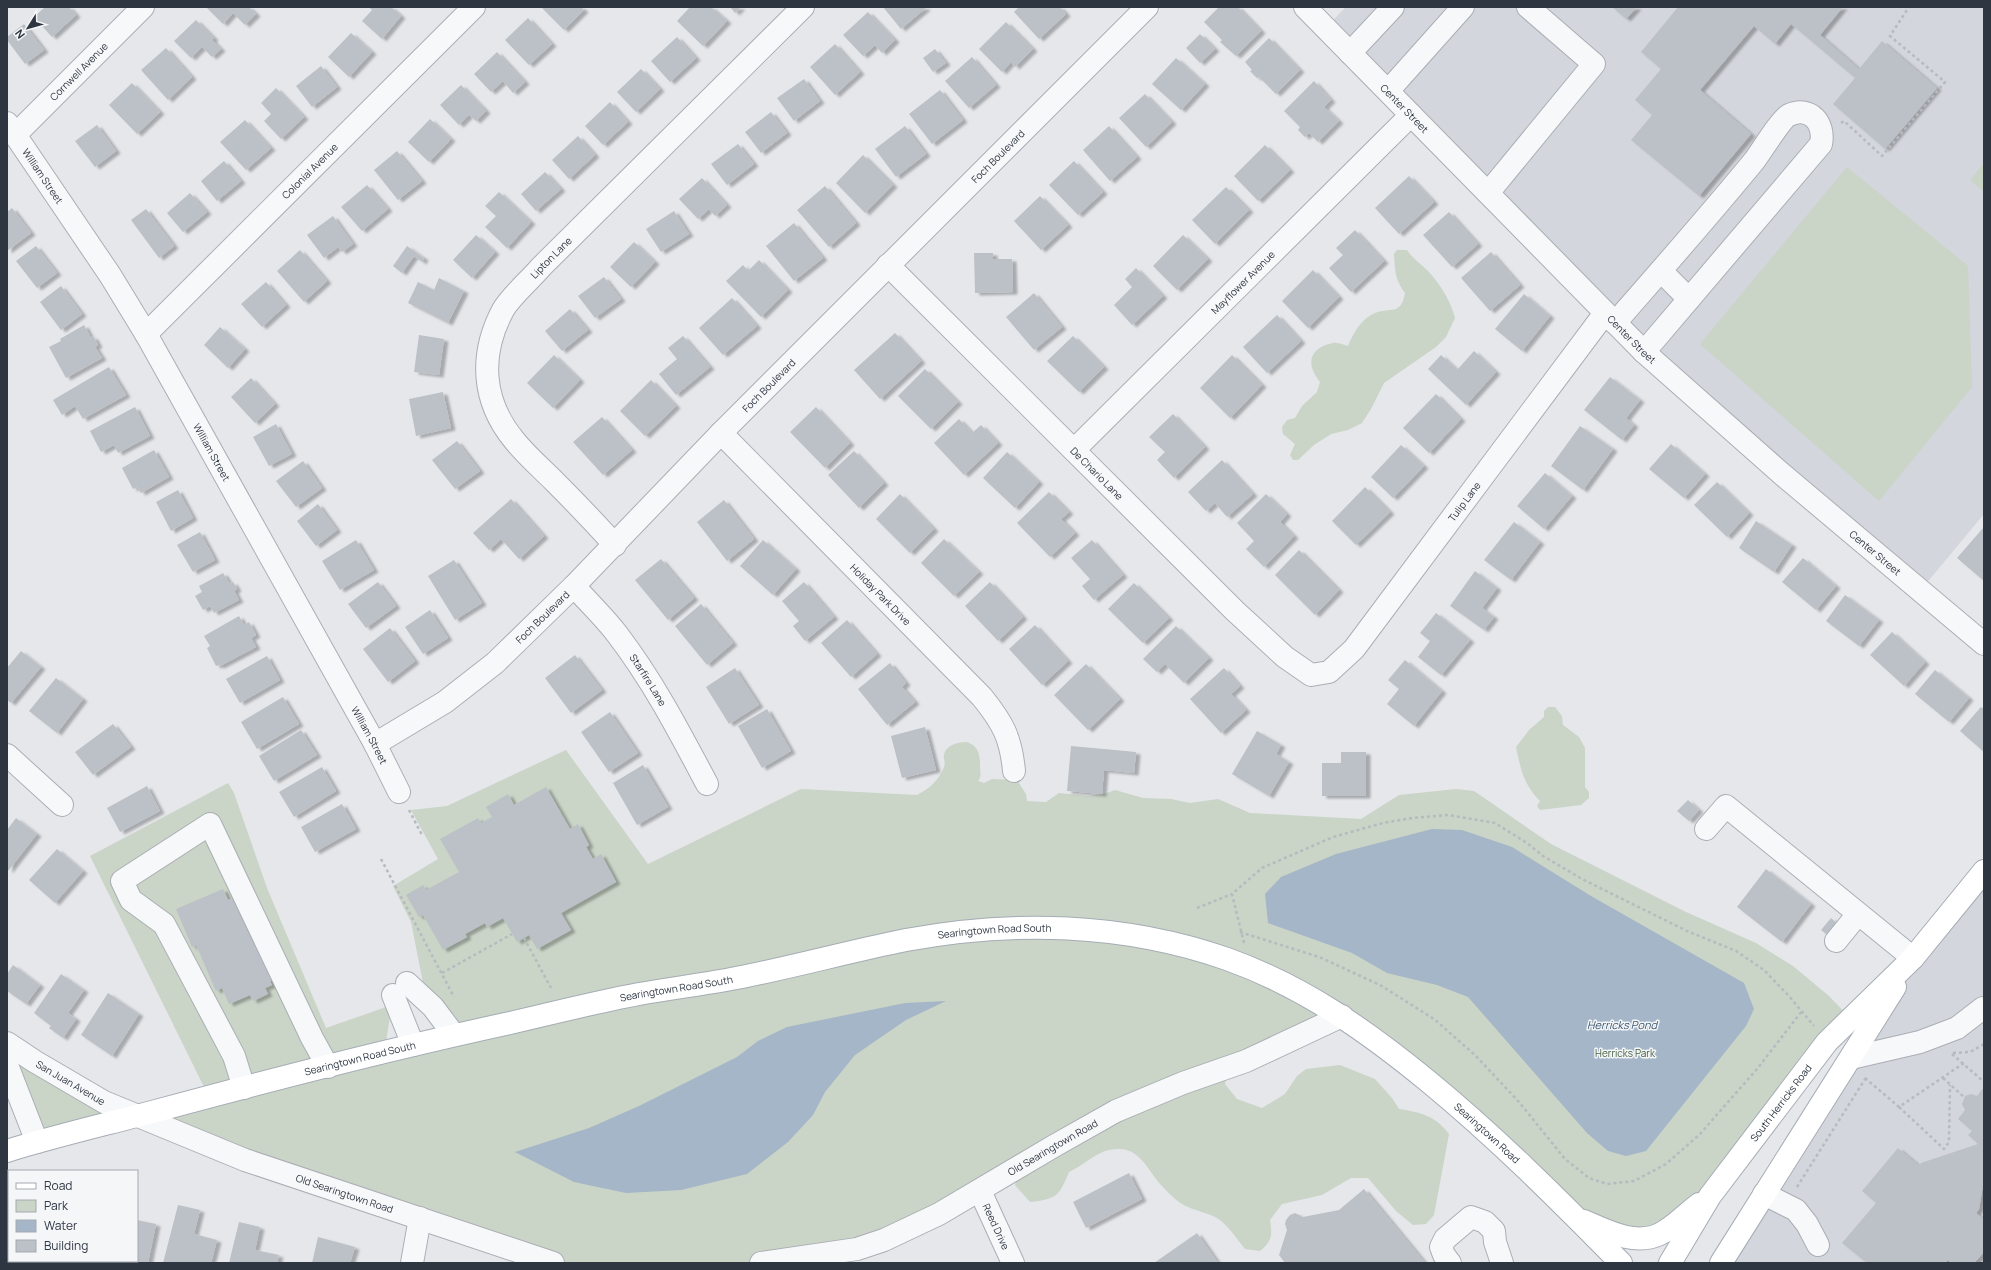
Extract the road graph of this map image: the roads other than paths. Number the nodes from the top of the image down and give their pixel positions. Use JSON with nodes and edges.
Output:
{"nodes":[{"id":1,"x":143,"y":7,"type":"edge"},
{"id":2,"x":474,"y":7,"type":"edge"},
{"id":3,"x":803,"y":7,"type":"edge"},
{"id":4,"x":1147,"y":7,"type":"edge"},
{"id":5,"x":1305,"y":7,"type":"edge"},
{"id":6,"x":1393,"y":7,"type":"edge"},
{"id":7,"x":1463,"y":7,"type":"edge"},
{"id":8,"x":1528,"y":7,"type":"edge"},
{"id":9,"x":1350,"y":53,"type":"junction"},
{"id":10,"x":1388,"y":91,"type":"junction"},
{"id":11,"x":1411,"y":115,"type":"junction"},
{"id":12,"x":11,"y":129,"type":"edge"},
{"id":13,"x":1488,"y":193,"type":"junction"},
{"id":14,"x":888,"y":265,"type":"junction"},
{"id":15,"x":1661,"y":271,"type":"junction"},
{"id":16,"x":1689,"y":299,"type":"junction"},
{"id":17,"x":1610,"y":318,"type":"junction"},
{"id":18,"x":146,"y":334,"type":"junction"},
{"id":19,"x":1644,"y":352,"type":"junction"},
{"id":20,"x":721,"y":433,"type":"junction"},
{"id":21,"x":1074,"y":450,"type":"junction"},
{"id":22,"x":614,"y":545,"type":"junction"},
{"id":23,"x":574,"y":586,"type":"junction"},
{"id":24,"x":1984,"y":644,"type":"edge"},
{"id":25,"x":1311,"y":675,"type":"joint"},
{"id":26,"x":375,"y":744,"type":"junction"},
{"id":27,"x":7,"y":755,"type":"edge"},
{"id":28,"x":1014,"y":771,"type":"dead end"},
{"id":29,"x":707,"y":784,"type":"dead end"},
{"id":30,"x":399,"y":792,"type":"road end"},
{"id":31,"x":62,"y":805,"type":"dead end"},
{"id":32,"x":1706,"y":829,"type":"dead end"},
{"id":33,"x":1984,"y":871,"type":"edge"},
{"id":34,"x":1858,"y":914,"type":"junction"},
{"id":35,"x":1836,"y":941,"type":"dead end"},
{"id":36,"x":1913,"y":958,"type":"junction"},
{"id":37,"x":1983,"y":1008,"type":"dead end"},
{"id":38,"x":1342,"y":1016,"type":"junction"},
{"id":39,"x":454,"y":1035,"type":"junction"},
{"id":40,"x":7,"y":1043,"type":"edge"},
{"id":41,"x":413,"y":1045,"type":"junction"},
{"id":42,"x":1851,"y":1058,"type":"junction"},
{"id":43,"x":7,"y":1066,"type":"edge"},
{"id":44,"x":328,"y":1067,"type":"junction"},
{"id":45,"x":244,"y":1088,"type":"junction"},
{"id":46,"x":138,"y":1116,"type":"junction"},
{"id":47,"x":37,"y":1142,"type":"junction"},
{"id":48,"x":7,"y":1151,"type":"edge"},
{"id":49,"x":980,"y":1191,"type":"junction"},
{"id":50,"x":1764,"y":1194,"type":"junction"},
{"id":51,"x":1710,"y":1196,"type":"junction"},
{"id":52,"x":420,"y":1218,"type":"junction"},
{"id":53,"x":1577,"y":1219,"type":"junction"},
{"id":54,"x":1818,"y":1245,"type":"dead end"},
{"id":55,"x":412,"y":1263,"type":"edge"},
{"id":56,"x":553,"y":1263,"type":"edge"},
{"id":57,"x":761,"y":1263,"type":"edge"},
{"id":58,"x":1013,"y":1263,"type":"edge"},
{"id":59,"x":1450,"y":1263,"type":"edge"},
{"id":60,"x":1502,"y":1263,"type":"edge"},
{"id":61,"x":1621,"y":1263,"type":"edge"},
{"id":62,"x":1670,"y":1263,"type":"edge"},
{"id":63,"x":1721,"y":1263,"type":"edge"}],
"edges":[{"from":1,"to":12,"type":"street","name":"Cornwell Avenue"},
{"from":2,"to":18,"type":"street","name":"Colonial Avenue"},
{"from":3,"to":22,"type":"street","name":"Lipton Lane"},
{"from":4,"to":14,"type":"street","name":"Foch Boulevard"},
{"from":5,"to":9,"type":"street","name":"Center Street"},
{"from":6,"to":9,"type":"street"},
{"from":7,"to":10,"type":"street"},
{"from":8,"to":13,"type":"street"},
{"from":9,"to":10,"type":"street","name":"Center Street"},
{"from":10,"to":11,"type":"street","name":"Center Street"},
{"from":11,"to":13,"type":"street","name":"Center Street"},
{"from":11,"to":21,"type":"street","name":"Mayflower Avenue"},
{"from":12,"to":18,"type":"street","name":"William Street"},
{"from":13,"to":17,"type":"street","name":"Center Street"},
{"from":14,"to":20,"type":"street","name":"Foch Boulevard"},
{"from":14,"to":21,"type":"street","name":"De Chario Lane"},
{"from":15,"to":16,"type":"street"},
{"from":15,"to":16,"type":"street","name":"Tulip Lane"},
{"from":15,"to":17,"type":"street","name":"Tulip Lane"},
{"from":16,"to":19,"type":"street"},
{"from":17,"to":19,"type":"street","name":"Center Street"},
{"from":17,"to":25,"type":"street","name":"Tulip Lane"},
{"from":18,"to":26,"type":"street","name":"William Street"},
{"from":19,"to":24,"type":"street","name":"Center Street"},
{"from":20,"to":22,"type":"street","name":"Foch Boulevard"},
{"from":20,"to":28,"type":"street","name":"Holiday Park Drive"},
{"from":21,"to":25,"type":"street","name":"De Chario Lane"},
{"from":22,"to":23,"type":"street","name":"Foch Boulevard"},
{"from":23,"to":26,"type":"street","name":"Foch Boulevard"},
{"from":23,"to":29,"type":"street","name":"Starfire Lane"},
{"from":26,"to":30,"type":"street","name":"William Street"},
{"from":27,"to":31,"type":"street"},
{"from":32,"to":34,"type":"street"},
{"from":33,"to":36,"type":"main road","name":"South Herricks Road"},
{"from":34,"to":35,"type":"street"},
{"from":34,"to":36,"type":"street"},
{"from":36,"to":42,"type":"main road","name":"South Herricks Road"},
{"from":36,"to":51,"type":"main road","name":"South Herricks Road"},
{"from":37,"to":42,"type":"street"},
{"from":38,"to":39,"type":"main road","name":"Searingtown Road South"},
{"from":38,"to":49,"type":"street","name":"Old Searingtown Road"},
{"from":38,"to":53,"type":"main road","name":"Searingtown Road"},
{"from":39,"to":41,"type":"main road","name":"Searingtown Road South"},
{"from":39,"to":41,"type":"street"},
{"from":40,"to":46,"type":"street","name":"San Juan Avenue"},
{"from":41,"to":44,"type":"main road","name":"Searingtown Road South"},
{"from":42,"to":50,"type":"main road","name":"South Herricks Road"},
{"from":43,"to":47,"type":"street"},
{"from":44,"to":45,"type":"main road","name":"Searingtown Road South"},
{"from":44,"to":45,"type":"street"},
{"from":45,"to":46,"type":"main road","name":"Searingtown Road South"},
{"from":46,"to":47,"type":"main road","name":"Searingtown Road South"},
{"from":46,"to":52,"type":"street","name":"Old Searingtown Road"},
{"from":47,"to":48,"type":"main road","name":"Searingtown Road South"},
{"from":49,"to":57,"type":"street","name":"Old Searingtown Road"},
{"from":49,"to":58,"type":"street","name":"Reed Drive"},
{"from":50,"to":54,"type":"street"},
{"from":50,"to":63,"type":"main road","name":"South Herricks Road"},
{"from":51,"to":53,"type":"main road"},
{"from":51,"to":62,"type":"main road","name":"South Herricks Road"},
{"from":52,"to":55,"type":"street"},
{"from":52,"to":56,"type":"street","name":"Old Searingtown Road"},
{"from":53,"to":61,"type":"main road","name":"Searingtown Road"},
{"from":59,"to":60,"type":"street"}]}
